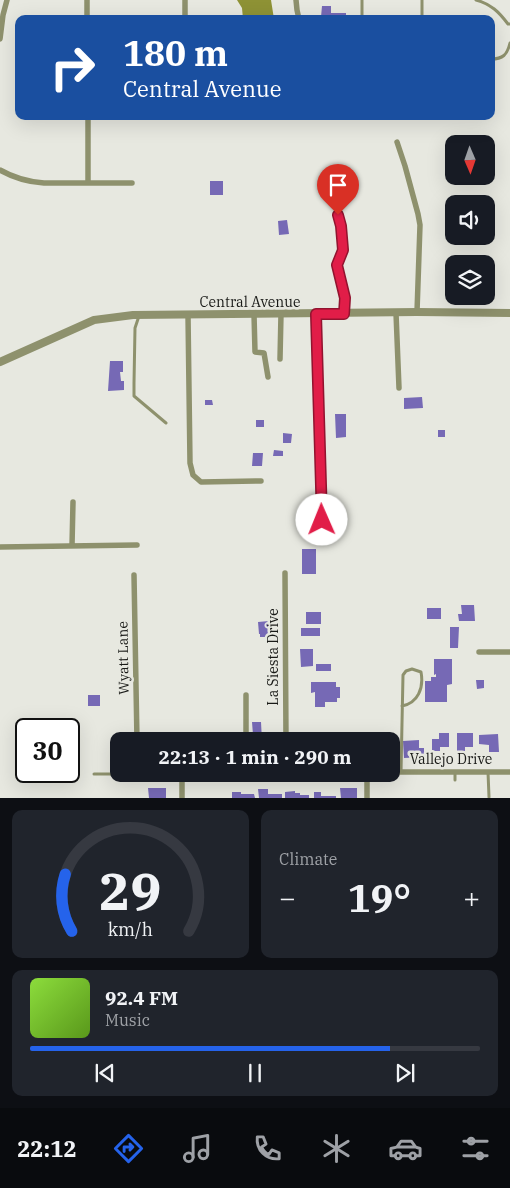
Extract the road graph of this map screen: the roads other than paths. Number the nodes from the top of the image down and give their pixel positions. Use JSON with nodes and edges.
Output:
{"nodes":[{"id":1,"x":7,"y":0,"type":"edge"},
{"id":2,"x":87,"y":0,"type":"edge"},
{"id":3,"x":184,"y":0,"type":"edge"},
{"id":4,"x":296,"y":0,"type":"edge"},
{"id":5,"x":362,"y":0,"type":"edge"},
{"id":6,"x":422,"y":0,"type":"edge"},
{"id":7,"x":476,"y":0,"type":"edge"},
{"id":8,"x":482,"y":1,"type":"edge"},
{"id":9,"x":87,"y":15,"type":"edge"},
{"id":10,"x":185,"y":15,"type":"edge"},
{"id":11,"x":298,"y":15,"type":"edge"},
{"id":12,"x":362,"y":15,"type":"edge"},
{"id":13,"x":422,"y":15,"type":"edge"},
{"id":14,"x":509,"y":26,"type":"edge"},
{"id":15,"x":0,"y":39,"type":"edge"},
{"id":16,"x":510,"y":43,"type":"edge"},
{"id":17,"x":495,"y":59,"type":"edge"},
{"id":18,"x":88,"y":120,"type":"edge"},
{"id":19,"x":397,"y":142,"type":"dead end"},
{"id":20,"x":0,"y":170,"type":"edge"},
{"id":21,"x":88,"y":183,"type":"junction"},
{"id":22,"x":132,"y":183,"type":"dead end"},
{"id":23,"x":338,"y":215,"type":"dead end"},
{"id":24,"x":416,"y":312,"type":"junction"},
{"id":25,"x":396,"y":313,"type":"junction"},
{"id":26,"x":510,"y":313,"type":"edge"},
{"id":27,"x":254,"y":314,"type":"junction"},
{"id":28,"x":281,"y":314,"type":"junction"},
{"id":29,"x":316,"y":314,"type":"junction"},
{"id":30,"x":344,"y":314,"type":"junction"},
{"id":31,"x":139,"y":315,"type":"junction"},
{"id":32,"x":188,"y":315,"type":"junction"},
{"id":33,"x":280,"y":358,"type":"dead end"},
{"id":34,"x":0,"y":362,"type":"edge"},
{"id":35,"x":268,"y":377,"type":"dead end"},
{"id":36,"x":399,"y":388,"type":"dead end"},
{"id":37,"x":166,"y":423,"type":"dead end"},
{"id":38,"x":261,"y":480,"type":"dead end"},
{"id":39,"x":72,"y":502,"type":"dead end"},
{"id":40,"x":322,"y":520,"type":"dead end"},
{"id":41,"x":137,"y":545,"type":"dead end"},
{"id":42,"x":72,"y":546,"type":"junction"},
{"id":43,"x":0,"y":547,"type":"edge"},
{"id":44,"x":285,"y":573,"type":"dead end"},
{"id":45,"x":134,"y":575,"type":"dead end"},
{"id":46,"x":479,"y":652,"type":"dead end"},
{"id":47,"x":510,"y":652,"type":"edge"},
{"id":48,"x":246,"y":695,"type":"dead end"},
{"id":49,"x":402,"y":706,"type":"junction"},
{"id":50,"x":136,"y":732,"type":"edge"},
{"id":51,"x":246,"y":732,"type":"edge"},
{"id":52,"x":286,"y":732,"type":"edge"},
{"id":53,"x":401,"y":772,"type":"joint"},
{"id":54,"x":455,"y":772,"type":"junction"},
{"id":55,"x":488,"y":772,"type":"junction"},
{"id":56,"x":510,"y":772,"type":"edge"},
{"id":57,"x":94,"y":774,"type":"dead end"},
{"id":58,"x":110,"y":774,"type":"edge"},
{"id":59,"x":455,"y":780,"type":"dead end"},
{"id":60,"x":182,"y":782,"type":"edge"},
{"id":61,"x":367,"y":782,"type":"edge"},
{"id":62,"x":489,"y":797,"type":"dead end"},
{"id":63,"x":182,"y":798,"type":"edge"},
{"id":64,"x":367,"y":798,"type":"edge"}],
"edges":[{"from":1,"to":15,"type":"street"},
{"from":2,"to":9,"type":"street"},
{"from":3,"to":10,"type":"street"},
{"from":4,"to":11,"type":"street"},
{"from":5,"to":12,"type":"lane"},
{"from":6,"to":13,"type":"lane"},
{"from":7,"to":8,"type":"lane"},
{"from":8,"to":14,"type":"lane"},
{"from":16,"to":17,"type":"lane"},
{"from":18,"to":21,"type":"street"},
{"from":19,"to":24,"type":"street"},
{"from":20,"to":21,"type":"street"},
{"from":21,"to":22,"type":"street"},
{"from":23,"to":30,"type":"lane"},
{"from":24,"to":25,"type":"street","name":"Central Avenue"},
{"from":24,"to":26,"type":"street","name":"Central Avenue"},
{"from":25,"to":30,"type":"street","name":"Central Avenue"},
{"from":25,"to":36,"type":"street"},
{"from":27,"to":28,"type":"street","name":"Central Avenue"},
{"from":27,"to":32,"type":"street","name":"Central Avenue"},
{"from":27,"to":35,"type":"street"},
{"from":28,"to":29,"type":"street","name":"Central Avenue"},
{"from":28,"to":33,"type":"street"},
{"from":29,"to":30,"type":"street","name":"Central Avenue"},
{"from":29,"to":40,"type":"street"},
{"from":31,"to":32,"type":"street","name":"Central Avenue"},
{"from":31,"to":34,"type":"street","name":"Central Avenue"},
{"from":31,"to":37,"type":"lane"},
{"from":32,"to":38,"type":"street"},
{"from":39,"to":42,"type":"street"},
{"from":41,"to":42,"type":"street"},
{"from":42,"to":43,"type":"street"},
{"from":44,"to":52,"type":"street","name":"La Siesta Drive"},
{"from":45,"to":50,"type":"street","name":"Wyatt Lane"},
{"from":46,"to":47,"type":"street"},
{"from":48,"to":51,"type":"street"},
{"from":49,"to":49,"type":"lane"},
{"from":49,"to":53,"type":"lane"},
{"from":53,"to":54,"type":"street","name":"Vallejo Drive"},
{"from":54,"to":55,"type":"street","name":"Vallejo Drive"},
{"from":54,"to":59,"type":"lane"},
{"from":55,"to":56,"type":"street","name":"Vallejo Drive"},
{"from":55,"to":62,"type":"lane"},
{"from":57,"to":58,"type":"lane"},
{"from":60,"to":63,"type":"street"},
{"from":61,"to":64,"type":"street"}]}
